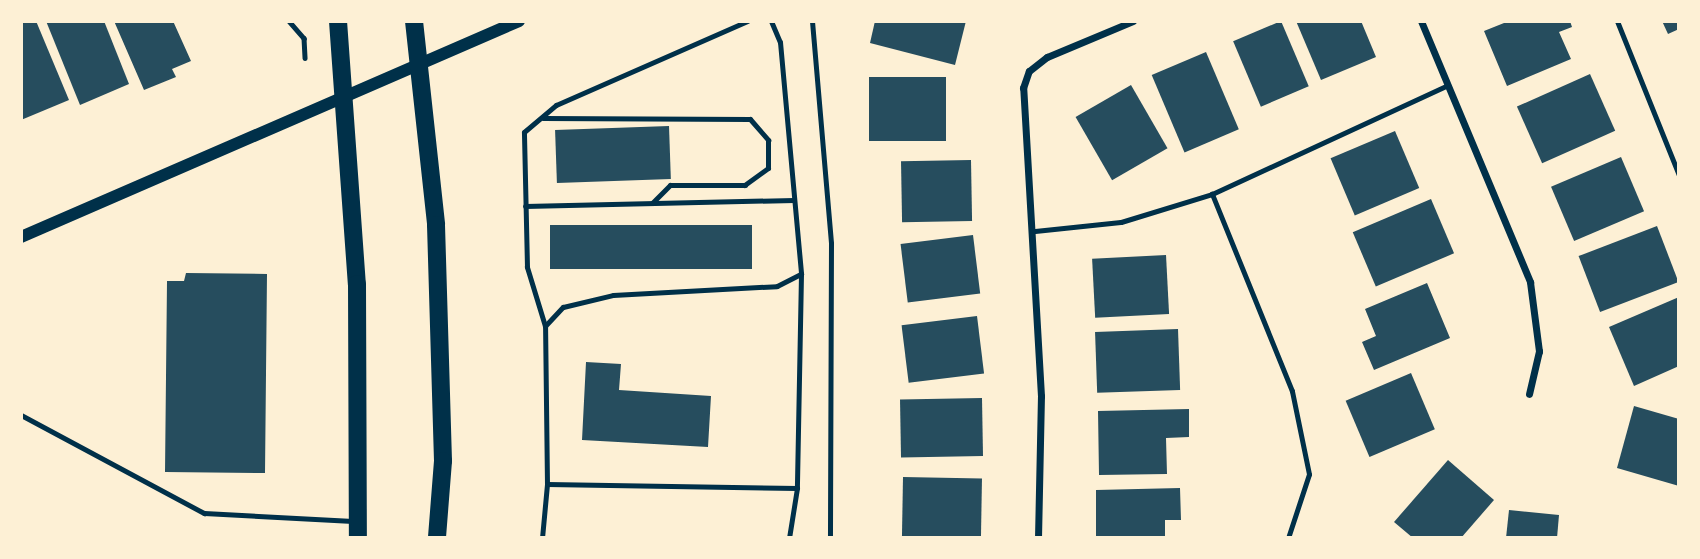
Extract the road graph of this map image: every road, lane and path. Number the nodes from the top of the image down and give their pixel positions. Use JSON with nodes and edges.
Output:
{"nodes":[{"id":1,"x":289,"y":21,"type":"edge"},
{"id":2,"x":338,"y":21,"type":"edge"},
{"id":3,"x":519,"y":21,"type":"edge"},
{"id":4,"x":747,"y":21,"type":"edge"},
{"id":5,"x":771,"y":21,"type":"edge"},
{"id":6,"x":812,"y":21,"type":"edge"},
{"id":7,"x":1133,"y":21,"type":"edge"},
{"id":8,"x":1421,"y":21,"type":"edge"},
{"id":9,"x":1617,"y":21,"type":"edge"},
{"id":10,"x":415,"y":28,"type":"edge"},
{"id":11,"x":306,"y":58,"type":"dead end"},
{"id":12,"x":421,"y":64,"type":"junction"},
{"id":13,"x":1448,"y":85,"type":"junction"},
{"id":14,"x":345,"y":97,"type":"junction"},
{"id":15,"x":541,"y":118,"type":"junction"},
{"id":16,"x":1679,"y":175,"type":"edge"},
{"id":17,"x":1212,"y":194,"type":"junction"},
{"id":18,"x":794,"y":200,"type":"junction"},
{"id":19,"x":652,"y":203,"type":"junction"},
{"id":20,"x":525,"y":206,"type":"junction"},
{"id":21,"x":1034,"y":231,"type":"junction"},
{"id":22,"x":21,"y":237,"type":"edge"},
{"id":23,"x":802,"y":274,"type":"junction"},
{"id":24,"x":545,"y":326,"type":"junction"},
{"id":25,"x":1530,"y":394,"type":"dead end"},
{"id":26,"x":21,"y":415,"type":"edge"},
{"id":27,"x":547,"y":484,"type":"junction"},
{"id":28,"x":797,"y":488,"type":"junction"},
{"id":29,"x":358,"y":529,"type":"edge"},
{"id":30,"x":437,"y":538,"type":"edge"},
{"id":31,"x":542,"y":538,"type":"edge"},
{"id":32,"x":789,"y":538,"type":"edge"},
{"id":33,"x":830,"y":538,"type":"edge"},
{"id":34,"x":1038,"y":538,"type":"edge"},
{"id":35,"x":1288,"y":538,"type":"edge"}],
"edges":[{"from":1,"to":11,"type":"path"},
{"from":2,"to":14,"type":"main road"},
{"from":3,"to":12,"type":"street"},
{"from":4,"to":15,"type":"lane"},
{"from":5,"to":18,"type":"lane"},
{"from":6,"to":33,"type":"lane"},
{"from":7,"to":21,"type":"street"},
{"from":8,"to":13,"type":"street"},
{"from":9,"to":16,"type":"lane"},
{"from":10,"to":12,"type":"main road"},
{"from":12,"to":14,"type":"street"},
{"from":12,"to":30,"type":"main road"},
{"from":13,"to":17,"type":"lane"},
{"from":13,"to":25,"type":"street"},
{"from":14,"to":22,"type":"street"},
{"from":14,"to":29,"type":"main road"},
{"from":15,"to":19,"type":"lane"},
{"from":15,"to":20,"type":"lane"},
{"from":17,"to":21,"type":"lane"},
{"from":17,"to":35,"type":"lane"},
{"from":18,"to":19,"type":"lane"},
{"from":18,"to":23,"type":"lane"},
{"from":19,"to":20,"type":"lane"},
{"from":20,"to":24,"type":"lane"},
{"from":21,"to":34,"type":"street"},
{"from":23,"to":24,"type":"lane"},
{"from":23,"to":28,"type":"lane"},
{"from":24,"to":27,"type":"lane"},
{"from":26,"to":29,"type":"lane"},
{"from":27,"to":28,"type":"lane"},
{"from":27,"to":31,"type":"lane"},
{"from":28,"to":32,"type":"lane"}]}
